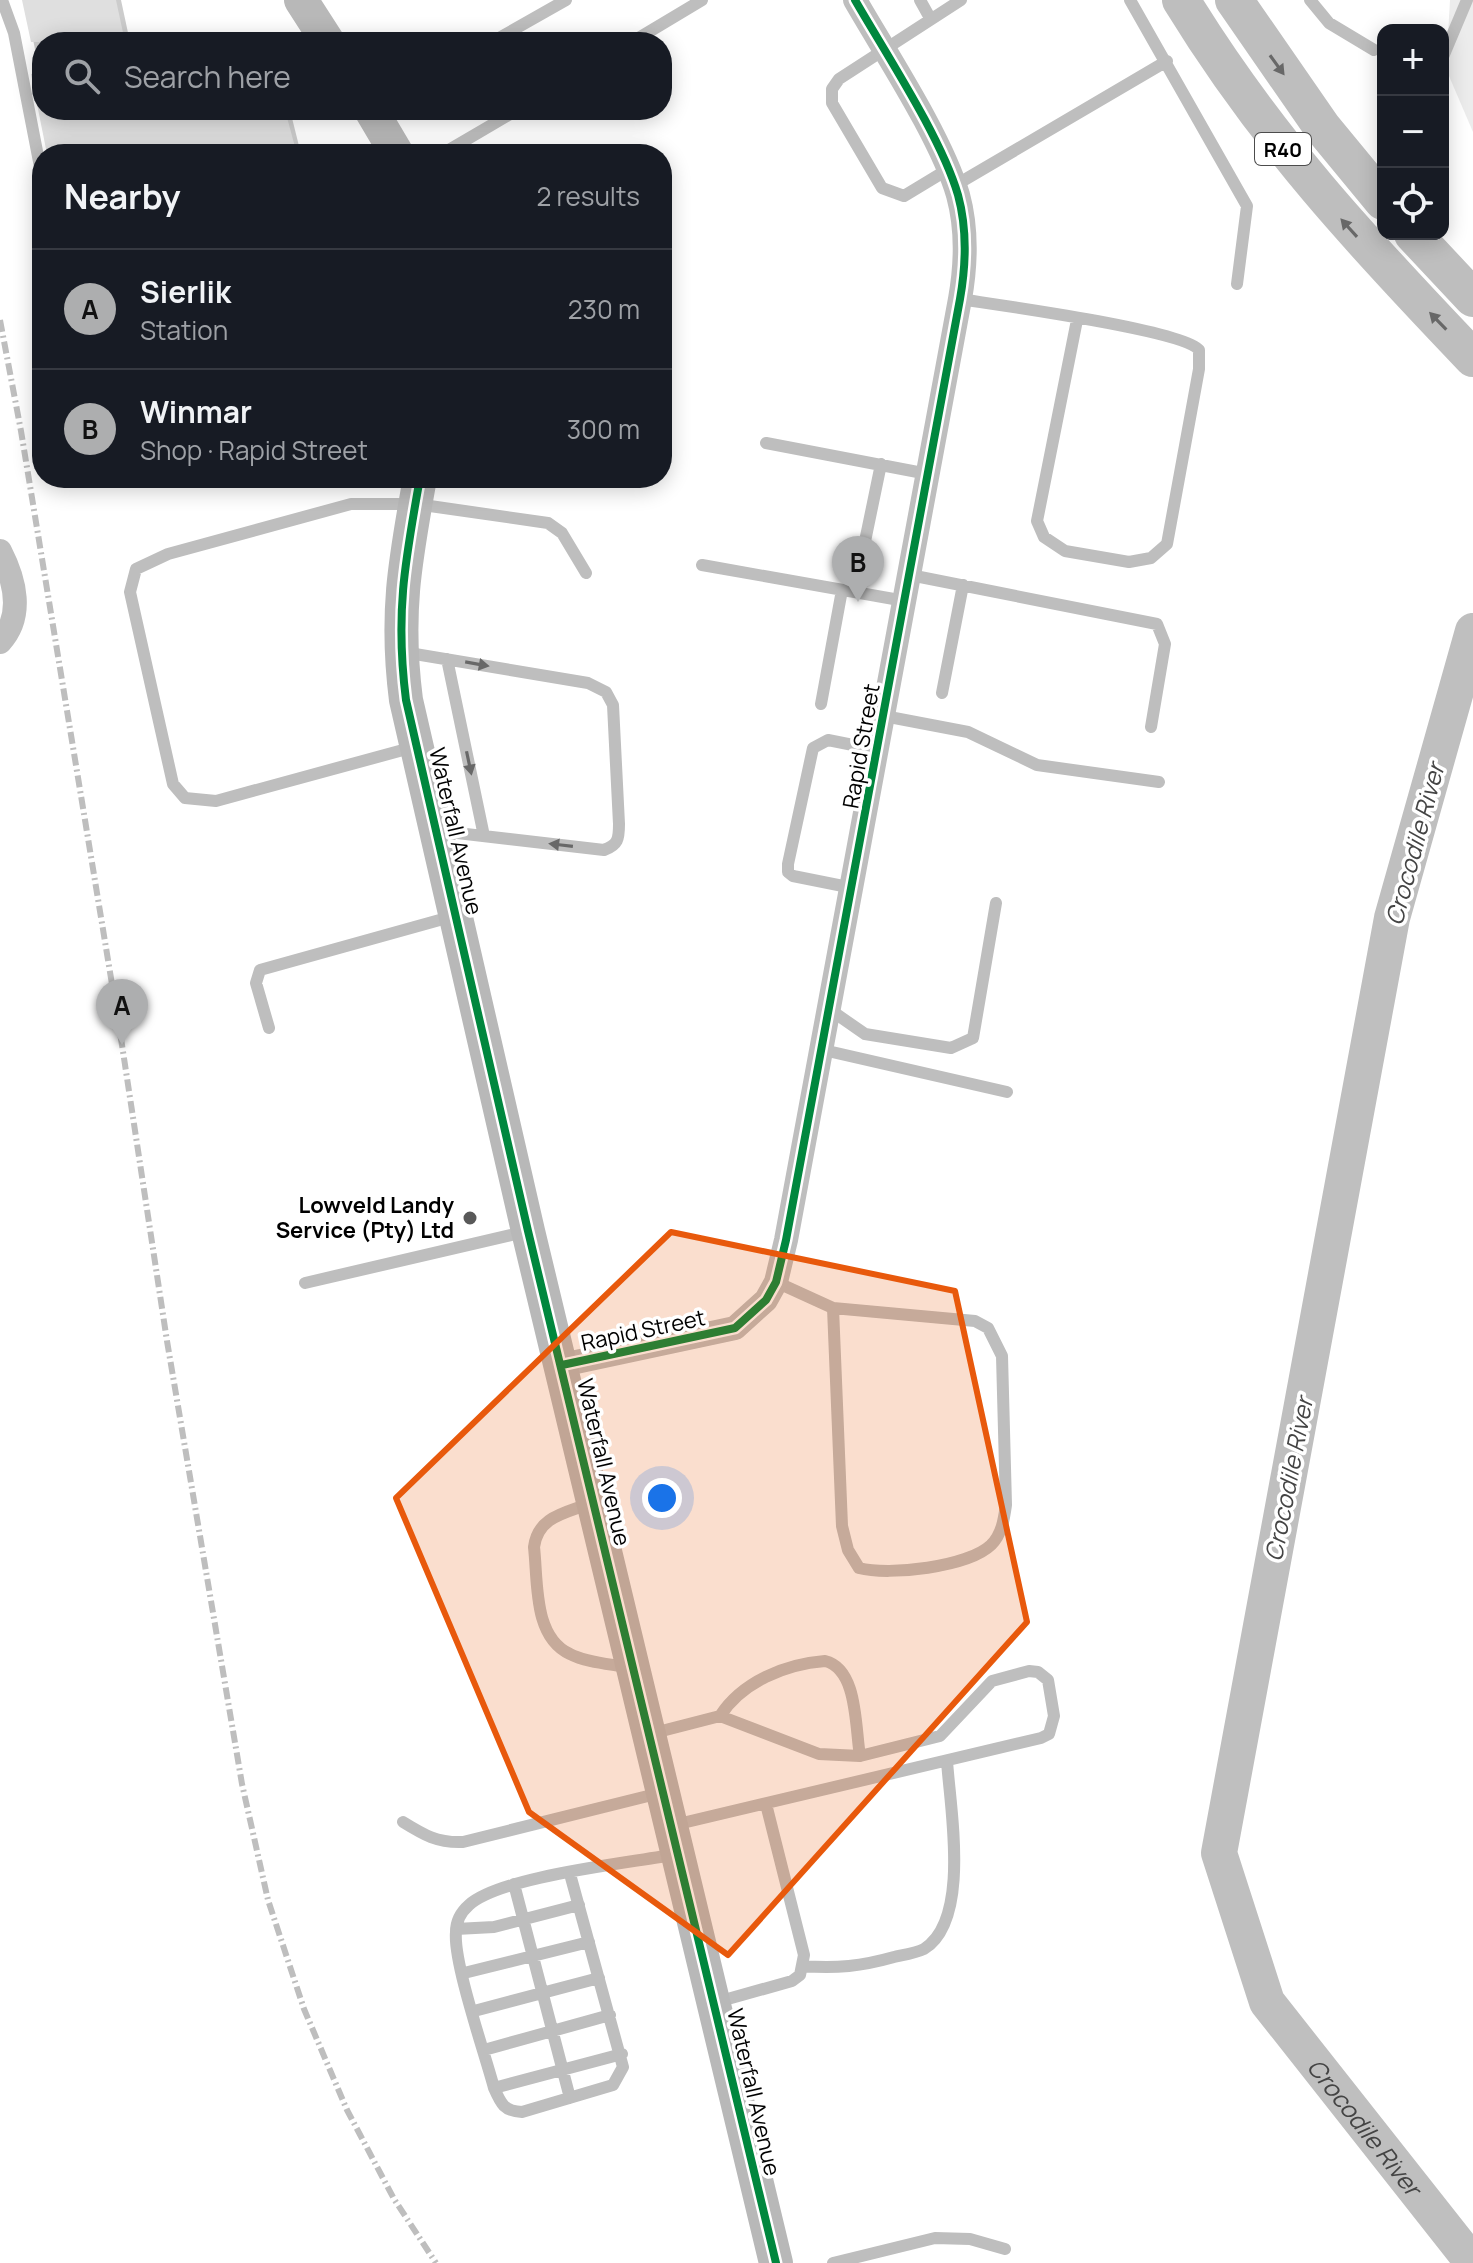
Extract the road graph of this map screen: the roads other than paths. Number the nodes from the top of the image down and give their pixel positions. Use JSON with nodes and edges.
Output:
{"nodes":[{"id":1,"x":2,"y":0,"type":"edge"},
{"id":2,"x":301,"y":0,"type":"edge"},
{"id":3,"x":566,"y":0,"type":"edge"},
{"id":4,"x":702,"y":0,"type":"edge"},
{"id":5,"x":855,"y":0,"type":"edge"},
{"id":6,"x":920,"y":0,"type":"edge"},
{"id":7,"x":961,"y":0,"type":"edge"},
{"id":8,"x":1130,"y":0,"type":"edge"},
{"id":9,"x":1181,"y":0,"type":"edge"},
{"id":10,"x":1234,"y":0,"type":"edge"},
{"id":11,"x":1310,"y":0,"type":"edge"},
{"id":12,"x":1467,"y":0,"type":"edge"},
{"id":13,"x":930,"y":18,"type":"junction"},
{"id":14,"x":322,"y":32,"type":"edge"},
{"id":15,"x":510,"y":32,"type":"edge"},
{"id":16,"x":649,"y":32,"type":"edge"},
{"id":17,"x":1449,"y":43,"type":"edge"},
{"id":18,"x":882,"y":48,"type":"junction"},
{"id":19,"x":1374,"y":50,"type":"dead end"},
{"id":20,"x":1167,"y":61,"type":"junction"},
{"id":21,"x":377,"y":120,"type":"edge"},
{"id":22,"x":500,"y":120,"type":"edge"},
{"id":23,"x":36,"y":144,"type":"edge"},
{"id":24,"x":391,"y":144,"type":"edge"},
{"id":25,"x":459,"y":144,"type":"edge"},
{"id":26,"x":951,"y":178,"type":"junction"},
{"id":27,"x":1377,"y":194,"type":"edge"},
{"id":28,"x":1421,"y":242,"type":"edge"},
{"id":29,"x":1237,"y":284,"type":"dead end"},
{"id":30,"x":1473,"y":298,"type":"edge"},
{"id":31,"x":960,"y":299,"type":"junction"},
{"id":32,"x":1077,"y":320,"type":"junction"},
{"id":33,"x":1473,"y":358,"type":"edge"},
{"id":34,"x":766,"y":443,"type":"dead end"},
{"id":35,"x":881,"y":464,"type":"junction"},
{"id":36,"x":928,"y":474,"type":"junction"},
{"id":37,"x":418,"y":491,"type":"edge"},
{"id":38,"x":0,"y":551,"type":"edge"},
{"id":39,"x":863,"y":551,"type":"dead end"},
{"id":40,"x":702,"y":565,"type":"dead end"},
{"id":41,"x":586,"y":573,"type":"dead end"},
{"id":42,"x":910,"y":575,"type":"junction"},
{"id":43,"x":963,"y":585,"type":"junction"},
{"id":44,"x":842,"y":590,"type":"junction"},
{"id":45,"x":905,"y":601,"type":"junction"},
{"id":46,"x":0,"y":642,"type":"edge"},
{"id":47,"x":400,"y":651,"type":"junction"},
{"id":48,"x":447,"y":659,"type":"junction"},
{"id":49,"x":942,"y":693,"type":"dead end"},
{"id":50,"x":821,"y":704,"type":"dead end"},
{"id":51,"x":884,"y":716,"type":"junction"},
{"id":52,"x":1151,"y":727,"type":"dead end"},
{"id":53,"x":417,"y":746,"type":"junction"},
{"id":54,"x":878,"y":750,"type":"junction"},
{"id":55,"x":1159,"y":782,"type":"dead end"},
{"id":56,"x":437,"y":830,"type":"junction"},
{"id":57,"x":484,"y":836,"type":"junction"},
{"id":58,"x":853,"y":888,"type":"junction"},
{"id":59,"x":996,"y":903,"type":"dead end"},
{"id":60,"x":457,"y":915,"type":"junction"},
{"id":61,"x":829,"y":1009,"type":"junction"},
{"id":62,"x":269,"y":1028,"type":"dead end"},
{"id":63,"x":819,"y":1049,"type":"junction"},
{"id":64,"x":1007,"y":1092,"type":"dead end"},
{"id":65,"x":528,"y":1231,"type":"junction"},
{"id":66,"x":776,"y":1282,"type":"junction"},
{"id":67,"x":305,"y":1283,"type":"dead end"},
{"id":68,"x":833,"y":1308,"type":"junction"},
{"id":69,"x":562,"y":1365,"type":"junction"},
{"id":70,"x":595,"y":1502,"type":"junction"},
{"id":71,"x":634,"y":1669,"type":"junction"},
{"id":72,"x":720,"y":1716,"type":"junction"},
{"id":73,"x":650,"y":1734,"type":"junction"},
{"id":74,"x":860,"y":1756,"type":"junction"},
{"id":75,"x":947,"y":1761,"type":"junction"},
{"id":76,"x":766,"y":1804,"type":"junction"},
{"id":77,"x":403,"y":1822,"type":"dead end"},
{"id":78,"x":671,"y":1824,"type":"junction"},
{"id":79,"x":570,"y":1874,"type":"junction"},
{"id":80,"x":514,"y":1884,"type":"junction"},
{"id":81,"x":579,"y":1905,"type":"junction"},
{"id":82,"x":524,"y":1920,"type":"junction"},
{"id":83,"x":456,"y":1929,"type":"junction"},
{"id":84,"x":589,"y":1942,"type":"junction"},
{"id":85,"x":533,"y":1956,"type":"junction"},
{"id":86,"x":803,"y":1966,"type":"junction"},
{"id":87,"x":464,"y":1973,"type":"junction"},
{"id":88,"x":599,"y":1978,"type":"junction"},
{"id":89,"x":543,"y":1994,"type":"junction"},
{"id":90,"x":714,"y":2003,"type":"junction"},
{"id":91,"x":474,"y":2011,"type":"junction"},
{"id":92,"x":610,"y":2015,"type":"junction"},
{"id":93,"x":552,"y":2031,"type":"junction"},
{"id":94,"x":484,"y":2050,"type":"junction"},
{"id":95,"x":622,"y":2054,"type":"junction"},
{"id":96,"x":562,"y":2069,"type":"junction"},
{"id":97,"x":494,"y":2088,"type":"junction"},
{"id":98,"x":570,"y":2098,"type":"junction"},
{"id":99,"x":1005,"y":2249,"type":"dead end"},
{"id":100,"x":776,"y":2263,"type":"edge"},
{"id":101,"x":833,"y":2263,"type":"edge"}],
"edges":[{"from":1,"to":23,"type":"lane"},
{"from":2,"to":14,"type":"street"},
{"from":3,"to":15,"type":"lane"},
{"from":4,"to":16,"type":"lane"},
{"from":5,"to":18,"type":"street","name":"Rapid Street"},
{"from":6,"to":13,"type":"lane"},
{"from":7,"to":13,"type":"lane"},
{"from":8,"to":20,"type":"lane"},
{"from":33,"to":9,"type":"main road","number":"R40","one_way":true},
{"from":10,"to":27,"type":"main road","number":"R40","one_way":true},
{"from":11,"to":19,"type":"lane"},
{"from":12,"to":17,"type":"lane"},
{"from":13,"to":18,"type":"lane"},
{"from":18,"to":26,"type":"street","name":"Rapid Street"},
{"from":18,"to":26,"type":"lane"},
{"from":20,"to":26,"type":"lane"},
{"from":20,"to":29,"type":"lane"},
{"from":21,"to":24,"type":"street"},
{"from":22,"to":25,"type":"lane"},
{"from":26,"to":31,"type":"street","name":"Rapid Street"},
{"from":28,"to":30,"type":"main road"},
{"from":31,"to":32,"type":"lane"},
{"from":31,"to":36,"type":"street","name":"Rapid Street"},
{"from":32,"to":32,"type":"lane"},
{"from":34,"to":35,"type":"lane"},
{"from":35,"to":36,"type":"lane"},
{"from":35,"to":39,"type":"lane"},
{"from":36,"to":42,"type":"street","name":"Rapid Street"},
{"from":37,"to":41,"type":"lane"},
{"from":37,"to":47,"type":"street","name":"Waterfall Avenue"},
{"from":37,"to":53,"type":"lane"},
{"from":38,"to":46,"type":"street"},
{"from":40,"to":44,"type":"lane"},
{"from":42,"to":43,"type":"lane"},
{"from":42,"to":45,"type":"street","name":"Rapid Street"},
{"from":43,"to":49,"type":"lane"},
{"from":43,"to":52,"type":"lane"},
{"from":44,"to":45,"type":"lane"},
{"from":44,"to":50,"type":"lane"},
{"from":45,"to":51,"type":"street","name":"Rapid Street"},
{"from":47,"to":48,"type":"lane"},
{"from":47,"to":53,"type":"street","name":"Waterfall Avenue"},
{"from":48,"to":57,"type":"lane","one_way":true},
{"from":48,"to":57,"type":"lane","one_way":true},
{"from":51,"to":54,"type":"street","name":"Rapid Street"},
{"from":51,"to":55,"type":"lane"},
{"from":53,"to":56,"type":"street","name":"Waterfall Avenue"},
{"from":54,"to":58,"type":"street","name":"Rapid Street"},
{"from":54,"to":58,"type":"lane"},
{"from":56,"to":57,"type":"lane"},
{"from":56,"to":60,"type":"street","name":"Waterfall Avenue"},
{"from":58,"to":61,"type":"street","name":"Rapid Street"},
{"from":59,"to":61,"type":"lane"},
{"from":60,"to":62,"type":"lane"},
{"from":60,"to":65,"type":"street","name":"Waterfall Avenue"},
{"from":61,"to":63,"type":"street","name":"Rapid Street"},
{"from":63,"to":64,"type":"lane"},
{"from":63,"to":66,"type":"street","name":"Rapid Street"},
{"from":65,"to":67,"type":"lane"},
{"from":65,"to":69,"type":"street","name":"Waterfall Avenue"},
{"from":66,"to":68,"type":"lane"},
{"from":66,"to":69,"type":"street","name":"Rapid Street"},
{"from":68,"to":68,"type":"lane"},
{"from":69,"to":70,"type":"street","name":"Waterfall Avenue"},
{"from":70,"to":71,"type":"street","name":"Waterfall Avenue"},
{"from":70,"to":71,"type":"lane"},
{"from":71,"to":73,"type":"street","name":"Waterfall Avenue"},
{"from":72,"to":73,"type":"lane"},
{"from":72,"to":74,"type":"lane"},
{"from":72,"to":74,"type":"lane"},
{"from":73,"to":78,"type":"street","name":"Waterfall Avenue"},
{"from":74,"to":75,"type":"lane"},
{"from":75,"to":76,"type":"lane"},
{"from":75,"to":86,"type":"lane"},
{"from":76,"to":78,"type":"lane"},
{"from":76,"to":86,"type":"lane"},
{"from":77,"to":78,"type":"lane"},
{"from":78,"to":79,"type":"lane"},
{"from":78,"to":90,"type":"street","name":"Waterfall Avenue"},
{"from":79,"to":80,"type":"lane"},
{"from":79,"to":81,"type":"lane"},
{"from":80,"to":82,"type":"lane"},
{"from":80,"to":83,"type":"lane"},
{"from":81,"to":82,"type":"lane"},
{"from":81,"to":84,"type":"lane"},
{"from":82,"to":83,"type":"lane"},
{"from":82,"to":85,"type":"lane"},
{"from":83,"to":87,"type":"lane"},
{"from":84,"to":85,"type":"lane"},
{"from":84,"to":88,"type":"lane"},
{"from":85,"to":87,"type":"lane"},
{"from":85,"to":89,"type":"lane"},
{"from":86,"to":90,"type":"lane"},
{"from":87,"to":91,"type":"lane"},
{"from":88,"to":89,"type":"lane"},
{"from":88,"to":92,"type":"lane"},
{"from":89,"to":91,"type":"lane"},
{"from":89,"to":93,"type":"lane"},
{"from":90,"to":100,"type":"street","name":"Waterfall Avenue"},
{"from":91,"to":94,"type":"lane"},
{"from":92,"to":93,"type":"lane"},
{"from":92,"to":95,"type":"lane"},
{"from":93,"to":94,"type":"lane"},
{"from":93,"to":96,"type":"lane"},
{"from":94,"to":97,"type":"lane"},
{"from":95,"to":96,"type":"lane"},
{"from":95,"to":98,"type":"lane"},
{"from":96,"to":97,"type":"lane"},
{"from":96,"to":98,"type":"lane"},
{"from":97,"to":98,"type":"lane"},
{"from":99,"to":101,"type":"lane"}]}
